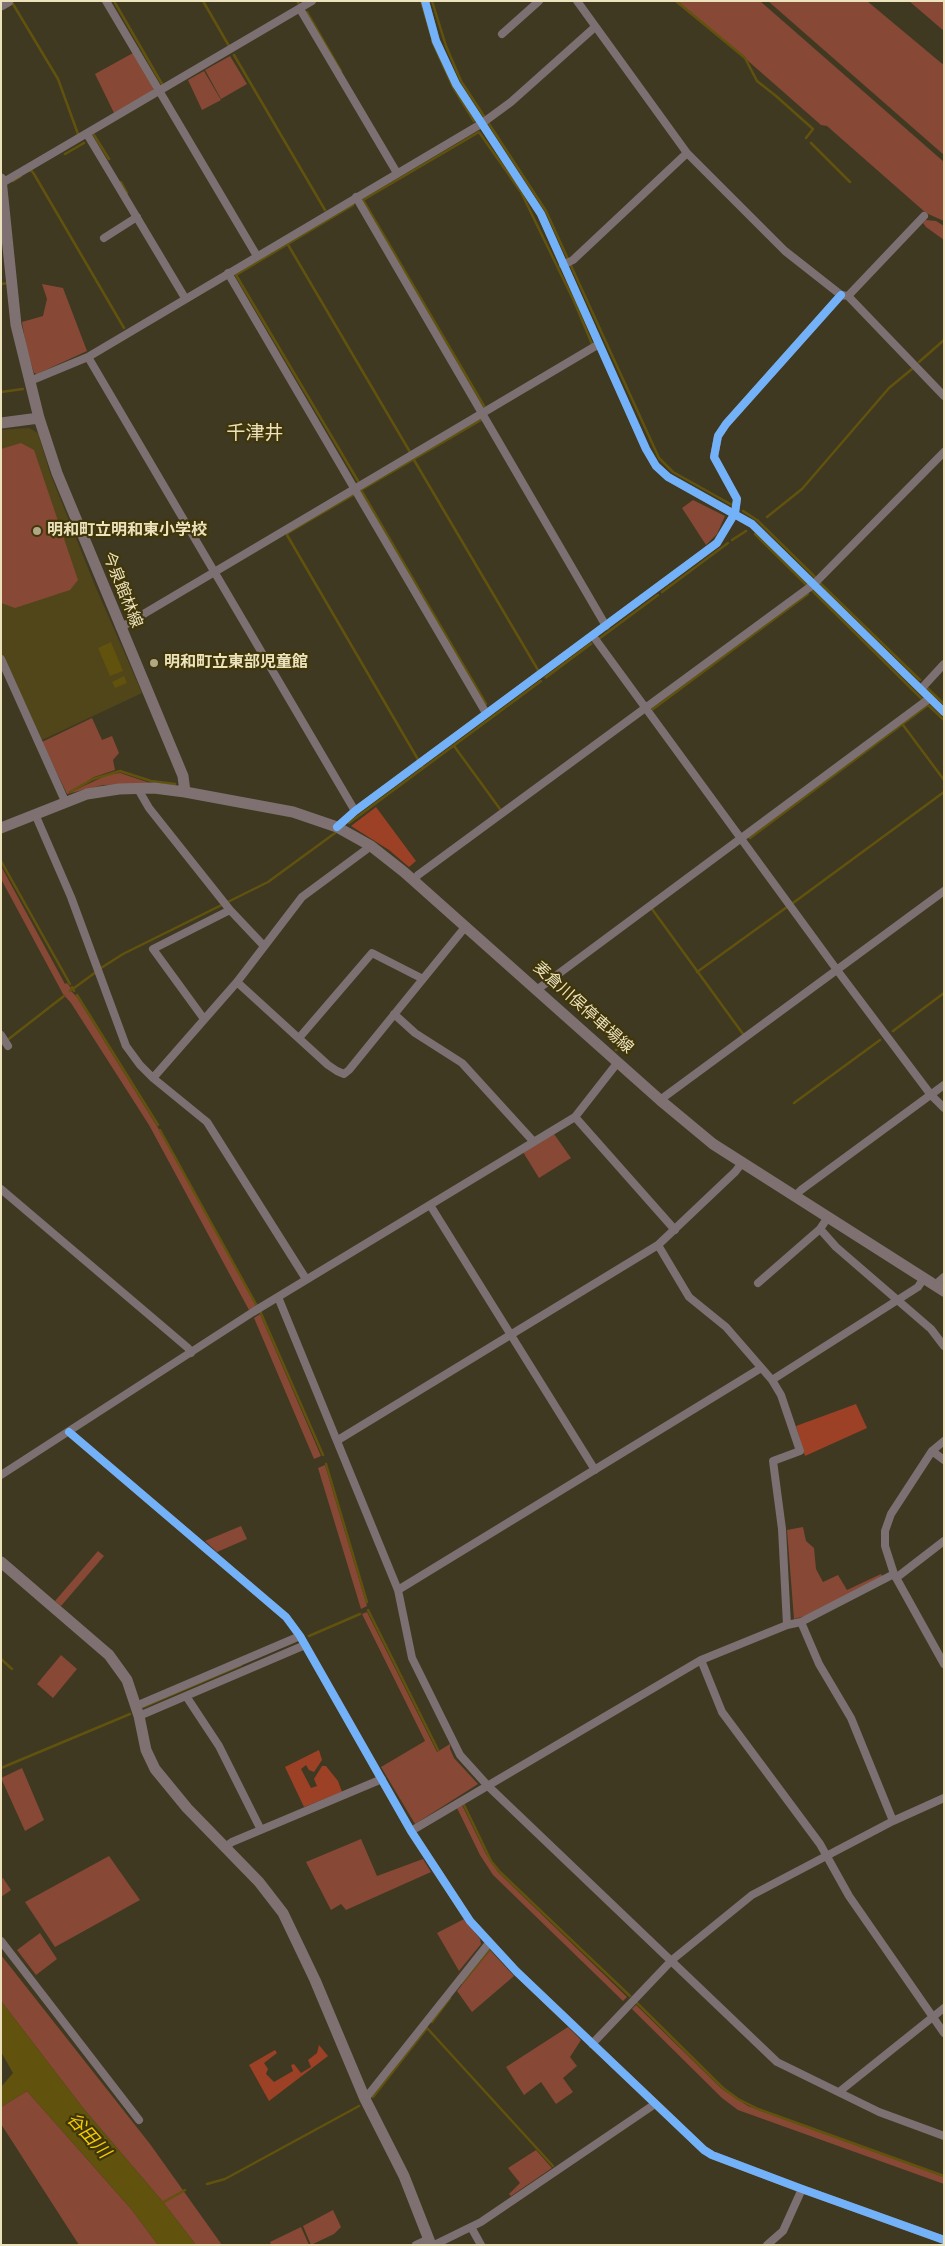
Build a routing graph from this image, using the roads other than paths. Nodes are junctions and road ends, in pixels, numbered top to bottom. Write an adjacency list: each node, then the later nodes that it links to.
1 (8, 1): 8 (main road)
2 (106, 1): 12 (street)
3 (294, 1): 9 (street)
4 (312, 1): 9 (street)
5 (425, 1): 13 (street)
6 (539, 1): 11 (street)
7 (577, 1): 10 (street)
8 (1, 5)
9 (299, 9): 12 (street); 16 (street)
10 (595, 27): 13 (street); 15 (street)
11 (502, 34)
12 (159, 92): 14 (street); 22 (street)
13 (485, 121): 16 (street); 23 (street)
14 (87, 134): 17 (street); 20 (street)
15 (687, 153): 23 (street); 25 (street)
16 (397, 173): 18 (street)
17 (2, 181): 29 (main road, 今泉館林線)
18 (356, 197): 22 (street); 31 (street)
19 (924, 216): 25 (street)
20 (137, 218): 21 (street); 26 (street)
21 (104, 238)
22 (257, 256): 24 (street)
23 (567, 263): 27 (street)
24 (228, 273): 26 (street); 35 (street)
25 (844, 296): 30 (street); 36 (street)
26 (185, 298): 28 (street)
27 (599, 344): 31 (street); 36 (street)
28 (88, 357): 29 (street); 37 (street)
29 (30, 381): 32 (main road, 今泉館林線)
30 (944, 396)
31 (483, 413): 35 (street); 39 (street)
32 (39, 418): 33 (main road); 40 (main road, 今泉館林線)
33 (1, 423)
34 (944, 452): 38 (street)
35 (355, 488): 37 (street); 48 (street)
36 (734, 513): 38 (street); 39 (street)
37 (216, 571): 40 (street); 52 (street)
38 (814, 584): 44 (street); 46 (street)
39 (606, 626): 41 (street)
40 (120, 628): 50 (main road, 今泉館林線)
41 (593, 636): 46 (street); 48 (street)
42 (1, 659): 51 (street)
43 (944, 664): 44 (street)
44 (921, 689): 45 (street)
45 (930, 698): 47 (street); 56 (street)
46 (646, 707): 56 (street); 58 (street)
47 (944, 712)
48 (486, 713): 52 (street)
49 (138, 789): 50 (main road); 51 (main road); 60 (street)
50 (186, 792): 54 (main road, 麦倉川俣停車場線)
51 (65, 801): 53 (main road)
52 (355, 811): 54 (street)
53 (35, 814): 55 (main road); 73 (street)
54 (337, 827): 57 (main road, 麦倉川俣停車場線)
55 (1, 828)
56 (741, 838): 63 (street); 66 (street)
57 (371, 846): 58 (main road, 麦倉川俣停車場線); 62 (street)
58 (414, 880): 61 (main road, 麦倉川俣停車場線)
59 (944, 891): 63 (street)
60 (230, 910): 62 (street); 68 (street)
61 (466, 926): 64 (street); 66 (main road, 麦倉川俣停車場線)
62 (264, 946): 65 (street)
63 (837, 970): 75 (street); 76 (street)
64 (423, 979): 67 (street); 70 (street)
65 (237, 982): 68 (street); 70 (street)
66 (538, 989): 72 (main road, 麦倉川俣停車場線)
67 (394, 1014): 70 (street); 79 (street)
68 (204, 1020): 73 (street)
69 (1, 1036): 71 (street)
70 (299, 1038)
71 (8, 1046)
72 (618, 1062): 76 (main road, 麦倉川俣停車場線); 78 (street)
73 (153, 1078): 89 (street)
74 (944, 1085): 75 (street)
75 (931, 1094): 77 (street); 82 (street)
76 (660, 1100): 80 (main road, 麦倉川俣停車場線)
77 (944, 1108)
78 (576, 1117): 79 (street); 86 (street)
79 (533, 1141): 83 (street)
80 (742, 1163): 82 (main road, 麦倉川俣停車場線); 86 (street)
81 (1, 1189): 96 (street)
82 (795, 1196): 84 (main road, 麦倉川俣停車場線)
83 (430, 1205): 89 (street); 94 (street)
84 (828, 1217): 85 (street); 88 (main road, 麦倉川俣停車場線)
85 (820, 1229): 90 (street); 93 (street)
86 (675, 1230): 87 (street)
87 (658, 1245): 94 (street); 97 (street)
88 (924, 1278): 91 (main road, 麦倉川俣停車場線); 93 (street)
89 (306, 1279): 92 (street)
90 (758, 1282)
91 (941, 1284)
92 (278, 1297): 96 (street); 100 (street)
93 (898, 1299): 95 (street); 98 (street)
94 (510, 1335): 100 (street); 104 (street)
95 (944, 1346)
96 (191, 1353): 99 (street)
97 (760, 1368): 98 (street); 104 (street)
98 (772, 1380): 111 (street)
99 (69, 1432): 105 (street); 112 (street)
100 (338, 1440): 109 (street)
101 (944, 1442): 102 (street)
102 (932, 1451): 103 (street); 108 (street)
103 (944, 1460)
104 (595, 1470): 109 (street)
105 (1, 1475)
106 (944, 1541): 108 (street)
107 (1, 1562): 117 (main road)
108 (895, 1576): 110 (street); 115 (street)
109 (398, 1590): 119 (street)
110 (800, 1622): 111 (street); 121 (street)
111 (787, 1625): 114 (street)
112 (300, 1636): 113 (street); 117 (street)
113 (305, 1645): 116 (street); 118 (street)
114 (701, 1660): 119 (street); 125 (street)
115 (944, 1664)
116 (186, 1696): 117 (street); 122 (street)
117 (137, 1711): 124 (main road)
118 (382, 1779): 122 (street); 123 (street)
119 (488, 1786): 123 (street); 128 (street)
120 (944, 1798): 121 (street)
121 (893, 1821): 125 (street)
122 (261, 1830): 124 (street)
123 (411, 1831): 127 (street)
124 (225, 1847): 134 (main road)
125 (827, 1856): 128 (street); 130 (street)
126 (1, 1941): 136 (street)
127 (489, 1943): 132 (street); 134 (street)
128 (672, 1960): 132 (street); 133 (street)
129 (944, 2008): 130 (street)
130 (933, 2017): 131 (street); 133 (street)
131 (944, 2033)
132 (592, 2044): 135 (street)
133 (839, 2092): 137 (street)
134 (365, 2099): 141 (main road)
135 (655, 2104): 138 (street); 139 (street)
136 (139, 2120)
137 (944, 2136)
138 (802, 2189): 140 (street); 144 (street)
139 (471, 2227): 141 (street); 143 (street)
140 (944, 2240)
141 (431, 2243): 142 (street)
142 (416, 2245)
143 (481, 2245)
144 (767, 2245)

